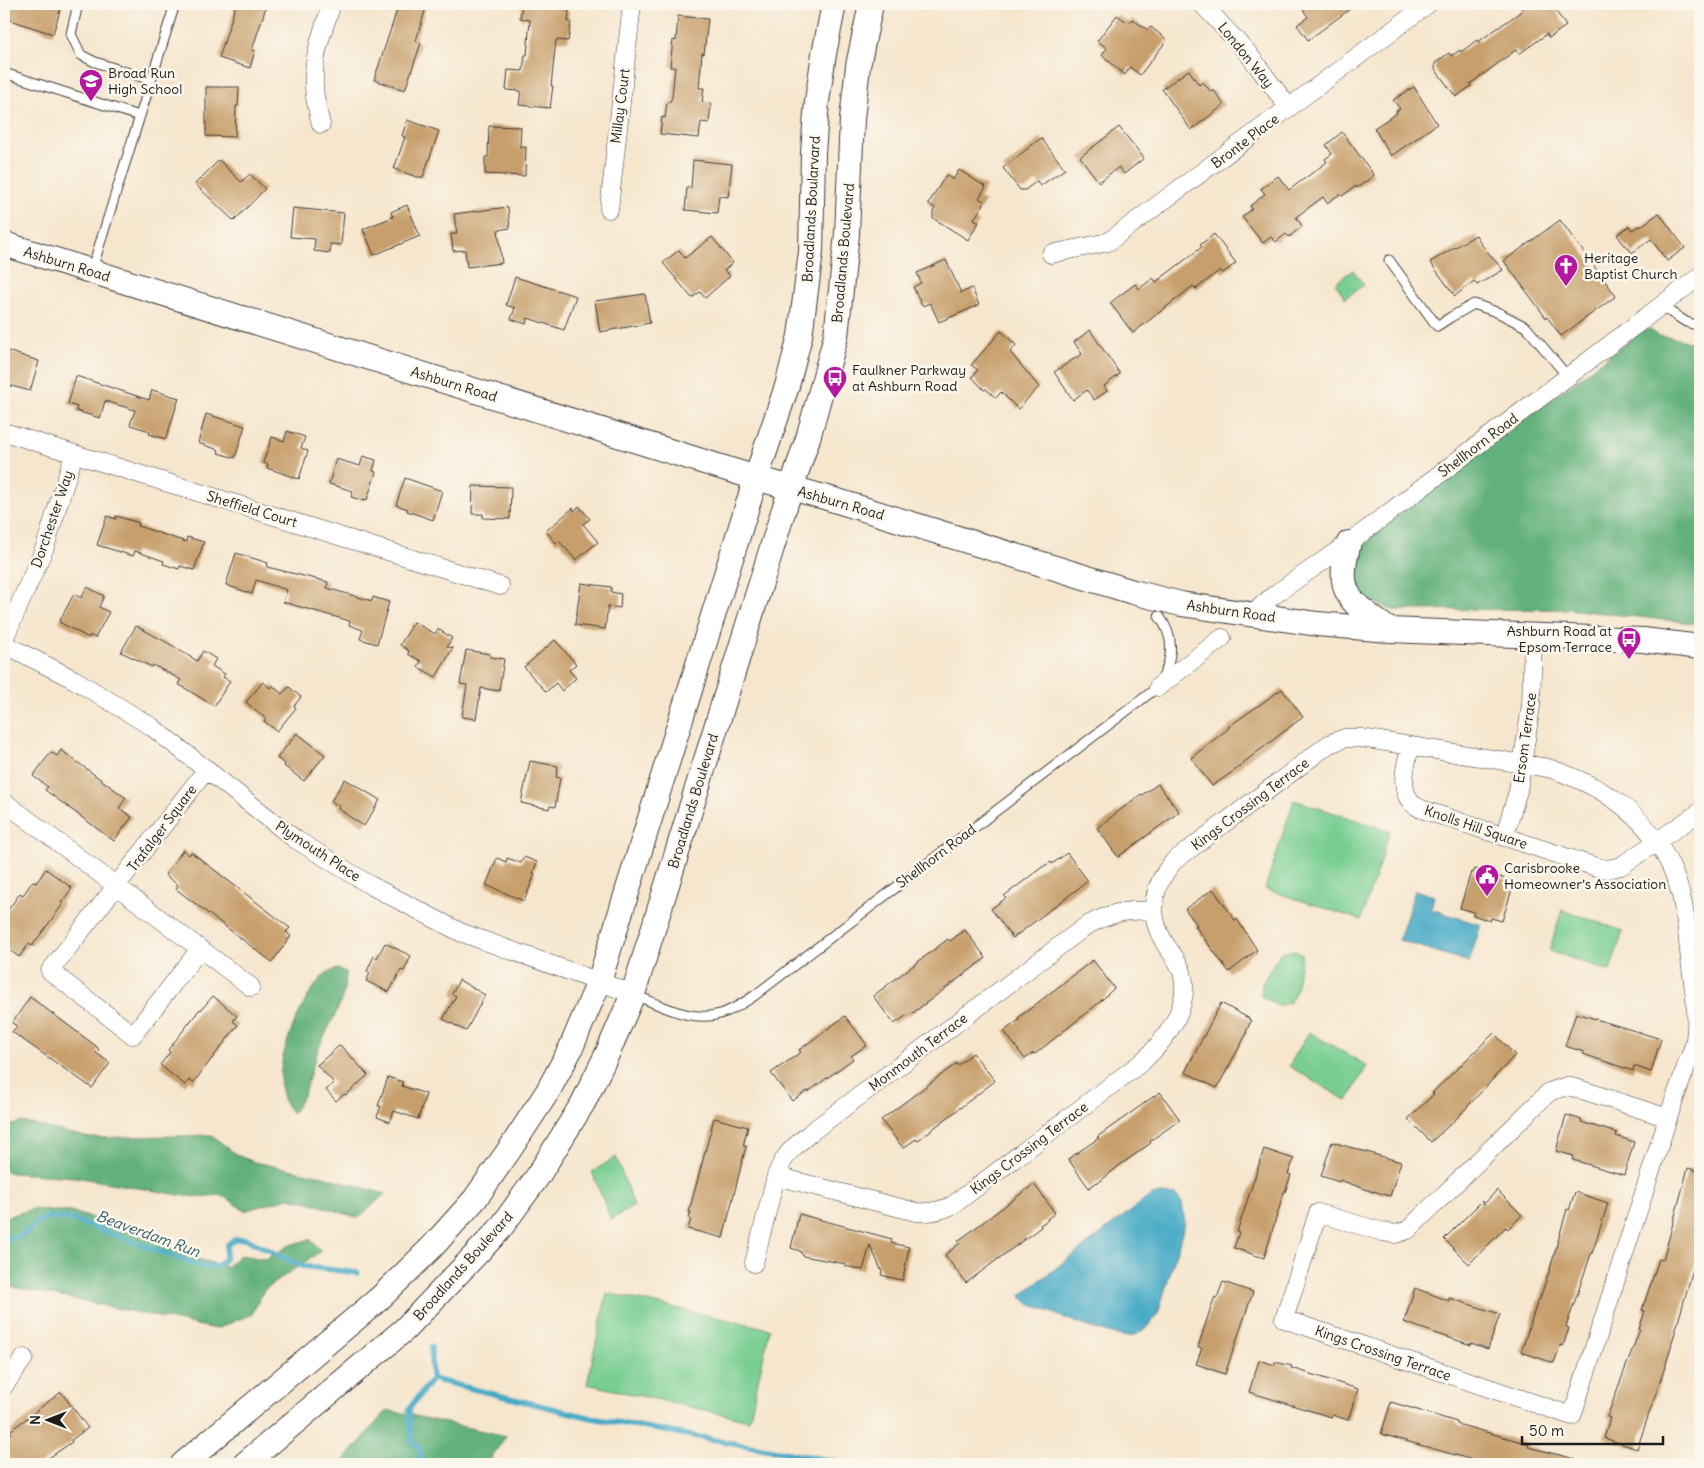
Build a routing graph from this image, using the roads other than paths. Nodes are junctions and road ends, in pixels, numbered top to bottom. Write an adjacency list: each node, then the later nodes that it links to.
1 (78, 4): 10 (lane)
2 (175, 4): 10 (lane)
3 (332, 4): 13 (street)
4 (632, 4): 14 (street, Millay Court)
5 (834, 4): 25 (main road, Broadlands Boularvard)
6 (871, 4): 26 (main road, Broadlands Boulevard)
7 (1202, 4): 11 (street, London Way)
8 (1428, 4): 11 (street, Bronte Place)
9 (4, 73): 12 (lane)
10 (151, 80): 12 (lane)
11 (1289, 108): 16 (street, Bronte Place)
12 (139, 116): 18 (lane)
13 (321, 124)
14 (609, 209)
15 (4, 244): 18 (main road, Ashburn Road)
16 (1051, 254)
17 (1389, 260): 22 (lane)
18 (91, 272): 25 (main road, Ashburn Road)
19 (1700, 276): 20 (street, Shellhorn Road)
20 (1661, 306): 21 (lane); 22 (street, Shellhorn Road)
21 (1700, 326)
22 (1568, 377): 27 (street, Shellhorn Road)
23 (4, 432): 24 (street, Sheffield Court)
24 (74, 454): 28 (street, Sheffield Court); 34 (street, Dorchester Way)
25 (756, 478): 26 (main road, Ashburn Road); 48 (main road)
26 (791, 488): 29 (main road, Ashburn Road); 50 (main road, Broadlands Boulevard)
27 (1349, 544): 29 (street, Shellhorn Road); 31 (main road)
28 (500, 586)
29 (1257, 615): 31 (main road, Ashburn Road)
30 (1159, 616): 37 (lane)
31 (1389, 630): 32 (main road, Ashburn Road)
32 (1533, 637): 36 (main road, Ashburn Road); 39 (street, Ersom Terrace)
33 (1222, 638): 37 (street, Shellhorn Road)
34 (4, 639)
35 (4, 644): 40 (street, Plymouth Place)
36 (1700, 647)
37 (1158, 687): 50 (lane, Shellhorn Road)
38 (1410, 746): 39 (street, Kings Crossing Terrace); 43 (street, Knolls Hill Square); 46 (street, Kings Crossing Terrace)
39 (1522, 763): 43 (street, Ersom Terrace); 44 (street, Kings Crossing Terrace)
40 (207, 769): 45 (street, Trafalger Square); 48 (street, Plymouth Place)
41 (7, 804): 45 (street)
42 (1700, 812): 44 (street, Knolls Hill Square)
43 (1504, 837): 44 (street, Knolls Hill Square)
44 (1656, 841): 51 (street, Kings Crossing Terrace)
45 (117, 886): 47 (street); 47 (street, Trafalger Square)
46 (1154, 911): 52 (street, Monmouth Terrace); 52 (street, Kings Crossing Terrace)
47 (200, 949): 49 (street)
48 (599, 982): 50 (street, Plymouth Place); 56 (main road)
49 (251, 986)
50 (633, 994): 57 (main road, Broadlands Boulevard)
51 (1668, 1118): 51 (street, Kings Crossing Terrace)
52 (776, 1176): 53 (street, Monmouth Terrace)
53 (754, 1263)
54 (24, 1358): 55 (street)
55 (4, 1386)
56 (183, 1464)
57 (245, 1464)

